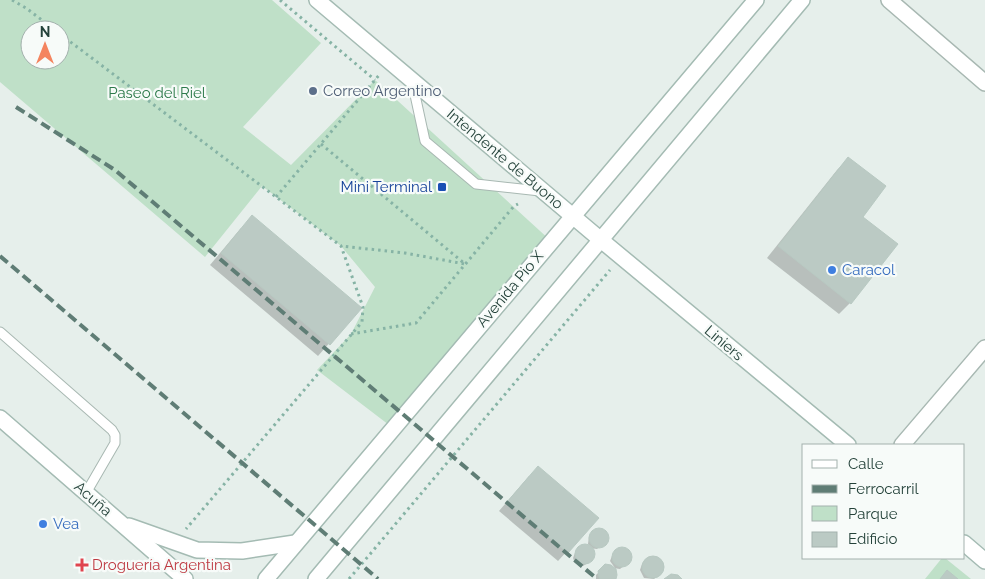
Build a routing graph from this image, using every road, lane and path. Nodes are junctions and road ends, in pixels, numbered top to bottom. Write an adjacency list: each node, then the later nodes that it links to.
1 (12, 0): 7 (path)
2 (280, 0): 10 (path)
3 (317, 0): 9 (main road, Intendente de Buono)
4 (756, 0): 16 (main road, Avenida Pio X)
5 (802, 0): 17 (main road)
6 (889, 0): 12 (main road)
7 (42, 20)
8 (70, 42): 15 (path)
9 (390, 62): 10 (path); 11 (main road, Intendente de Buono)
10 (375, 80): 13 (path)
11 (412, 81): 14 (main road, Intendente de Buono); 14 (lane)
12 (985, 83)
13 (321, 144): 15 (path); 20 (path)
14 (543, 191): 16 (main road, Intendente de Buono); 20 (path)
15 (276, 197): 18 (path)
16 (572, 216): 17 (main road, Intendente de Buono); 30 (main road, Avenida Pio X)
17 (601, 240): 19 (main road, Liniers); 33 (main road)
18 (341, 246): 20 (path); 22 (path)
19 (621, 257): 25 (main road, Liniers); 37 (path)
20 (465, 264): 22 (path)
21 (0, 332): 27 (lane)
22 (351, 334): 29 (path)
23 (985, 348): 26 (main road)
24 (0, 418): 27 (main road, Acuña)
25 (847, 444)
26 (903, 444)
27 (86, 493): 28 (main road, Acuña)
28 (121, 523): 29 (main road); 34 (main road, Acuña)
29 (175, 542): 30 (main road)
30 (295, 543): 35 (main road, Avenida Pio X)
31 (965, 544): 32 (main road)
32 (985, 561)
33 (328, 572): 36 (main road)
34 (185, 579)
35 (266, 579)
36 (316, 579)
37 (349, 579)

